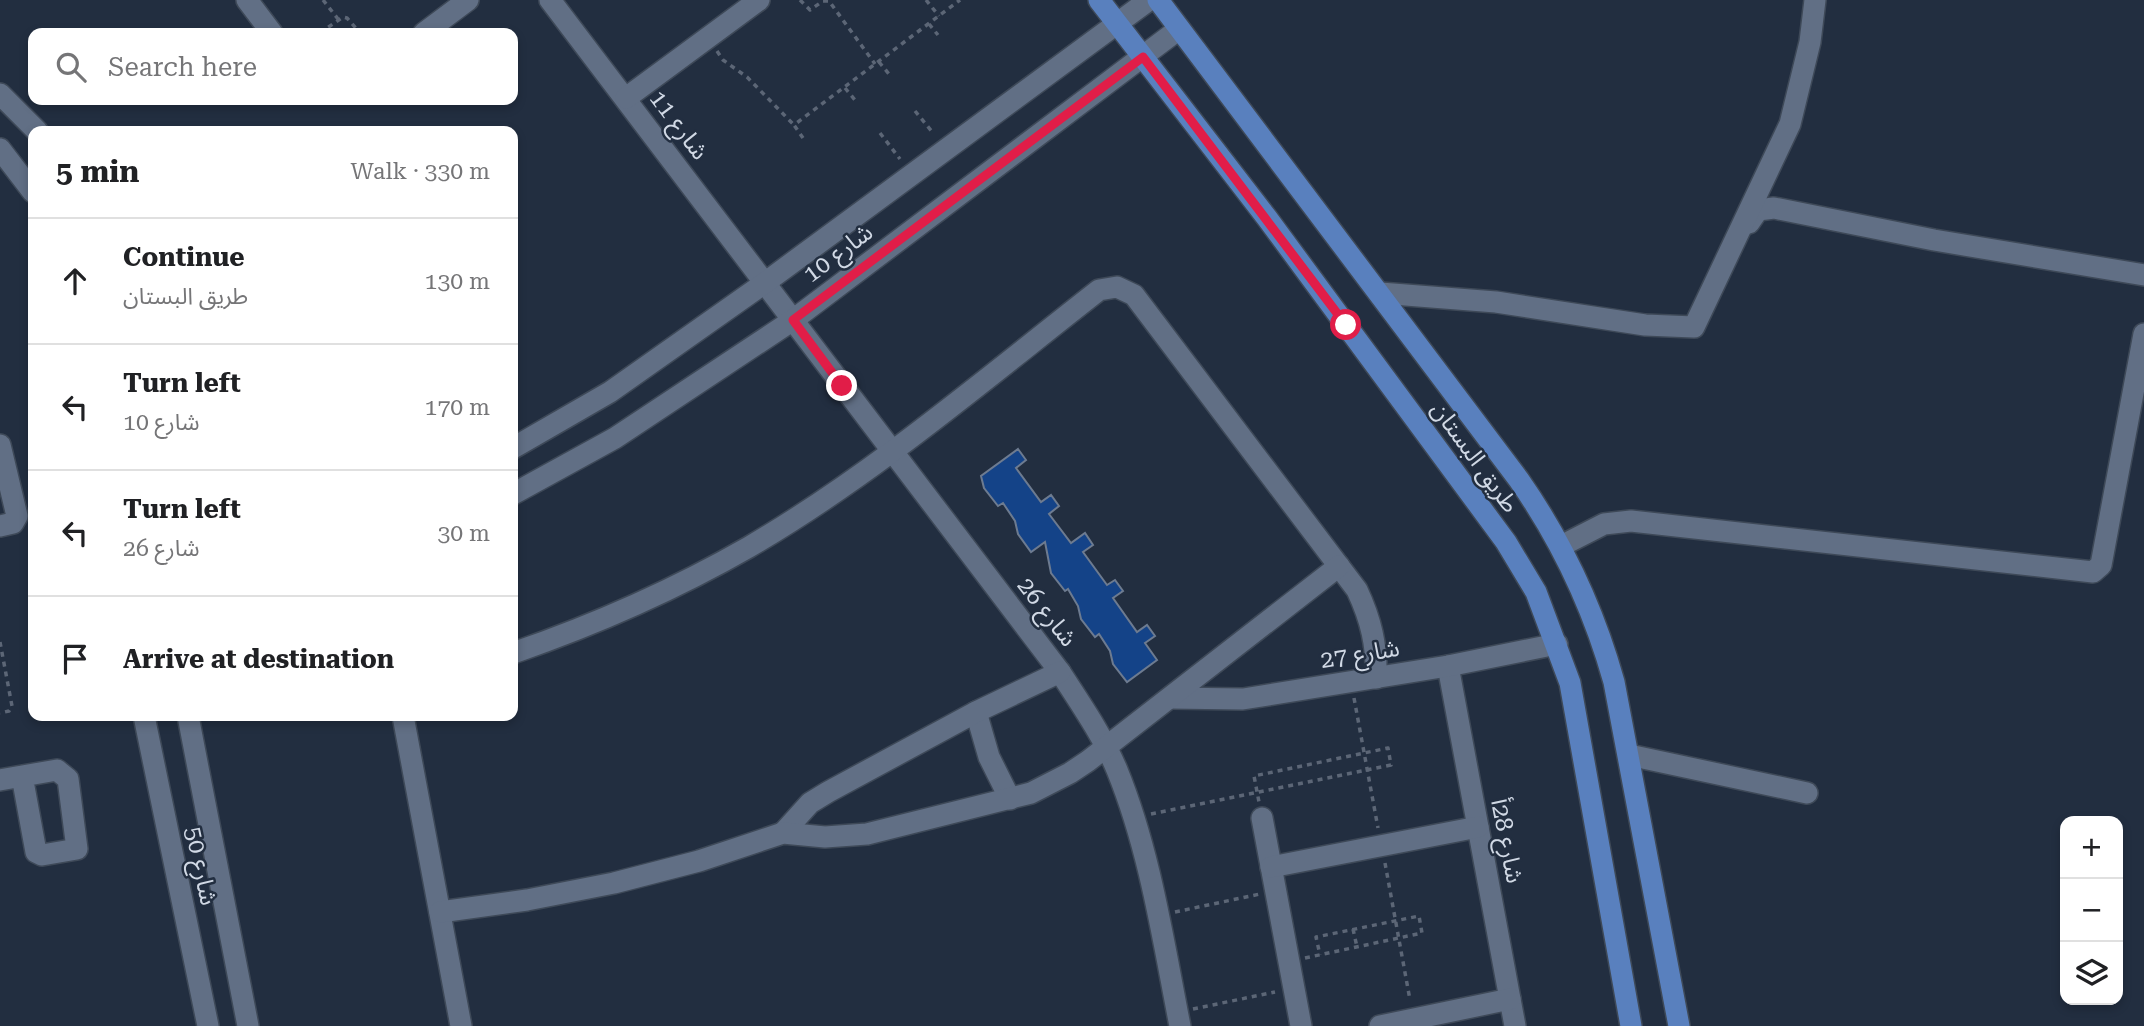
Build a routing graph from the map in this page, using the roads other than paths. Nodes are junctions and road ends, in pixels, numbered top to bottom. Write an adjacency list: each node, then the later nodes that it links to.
1 (247, 0): 10 (street)
2 (468, 0): 11 (street)
3 (550, 0): 15 (street, شارع 11)
4 (759, 0): 15 (street)
5 (1099, 0): 9 (main road, طريق البستان)
6 (1149, 0): 9 (street, شارع 10)
7 (1158, 0): 12 (main road, طريق البستان)
8 (1815, 0): 23 (street)
9 (1117, 23): 13 (main road, طريق البستان); 20 (street, شارع 10)
10 (268, 28)
11 (431, 28)
12 (1179, 29): 13 (street, شارع 10); 21 (main road, طريق البستان)
13 (1143, 57): 22 (street, شارع 10); 32 (main road, طريق البستان)
14 (0, 94): 16 (street)
15 (626, 98): 20 (street, شارع 11)
16 (32, 126)
17 (0, 149): 18 (street)
18 (28, 185)
19 (2144, 275): 23 (street)
20 (766, 282): 22 (street, شارع 26); 26 (street, شارع 10)
21 (1380, 293): 23 (street); 30 (main road, طريق البستان)
22 (793, 320): 27 (street, شارع 26); 28 (street, شارع 10)
23 (1694, 327)
24 (2144, 334): 30 (street)
25 (0, 445): 29 (street)
26 (518, 445)
27 (890, 453): 31 (street); 33 (street); 35 (street, شارع 26)
28 (518, 491)
29 (0, 526)
30 (1561, 545): 43 (main road, طريق البستان)
31 (1339, 566): 36 (street); 37 (street)
32 (1558, 644): 34 (street, شارع 27); 61 (main road, طريق البستان)
33 (518, 651)
34 (1448, 666): 36 (street, شارع 27); 49 (street, شارع 28أ)
35 (1060, 672): 38 (street); 42 (street, شارع 26)
36 (1376, 678): 37 (street, شارع 27)
37 (1170, 698): 42 (street)
38 (976, 712): 47 (street); 50 (street)
39 (145, 721): 55 (street, شارع 50)
40 (189, 721): 56 (street, شارع 50)
41 (404, 721): 52 (street)
42 (1105, 748): 47 (street); 54 (street, شارع 26)
43 (1629, 755): 46 (street); 62 (main road, طريق البستان)
44 (22, 776): 45 (street)
45 (0, 780)
46 (1807, 793)
47 (1010, 799): 50 (street)
48 (1262, 818): 51 (street)
49 (1478, 827): 51 (street); 53 (street, شارع 28أ)
50 (783, 833): 52 (street)
51 (1271, 867): 58 (street)
52 (440, 912): 57 (street)
53 (1510, 999): 59 (street); 60 (street, شارع 28أ)
54 (1178, 1019)
55 (208, 1026)
56 (248, 1026)
57 (461, 1026)
58 (1301, 1026)
59 (1380, 1026)
60 (1515, 1026)
61 (1631, 1026)
62 (1679, 1026)

